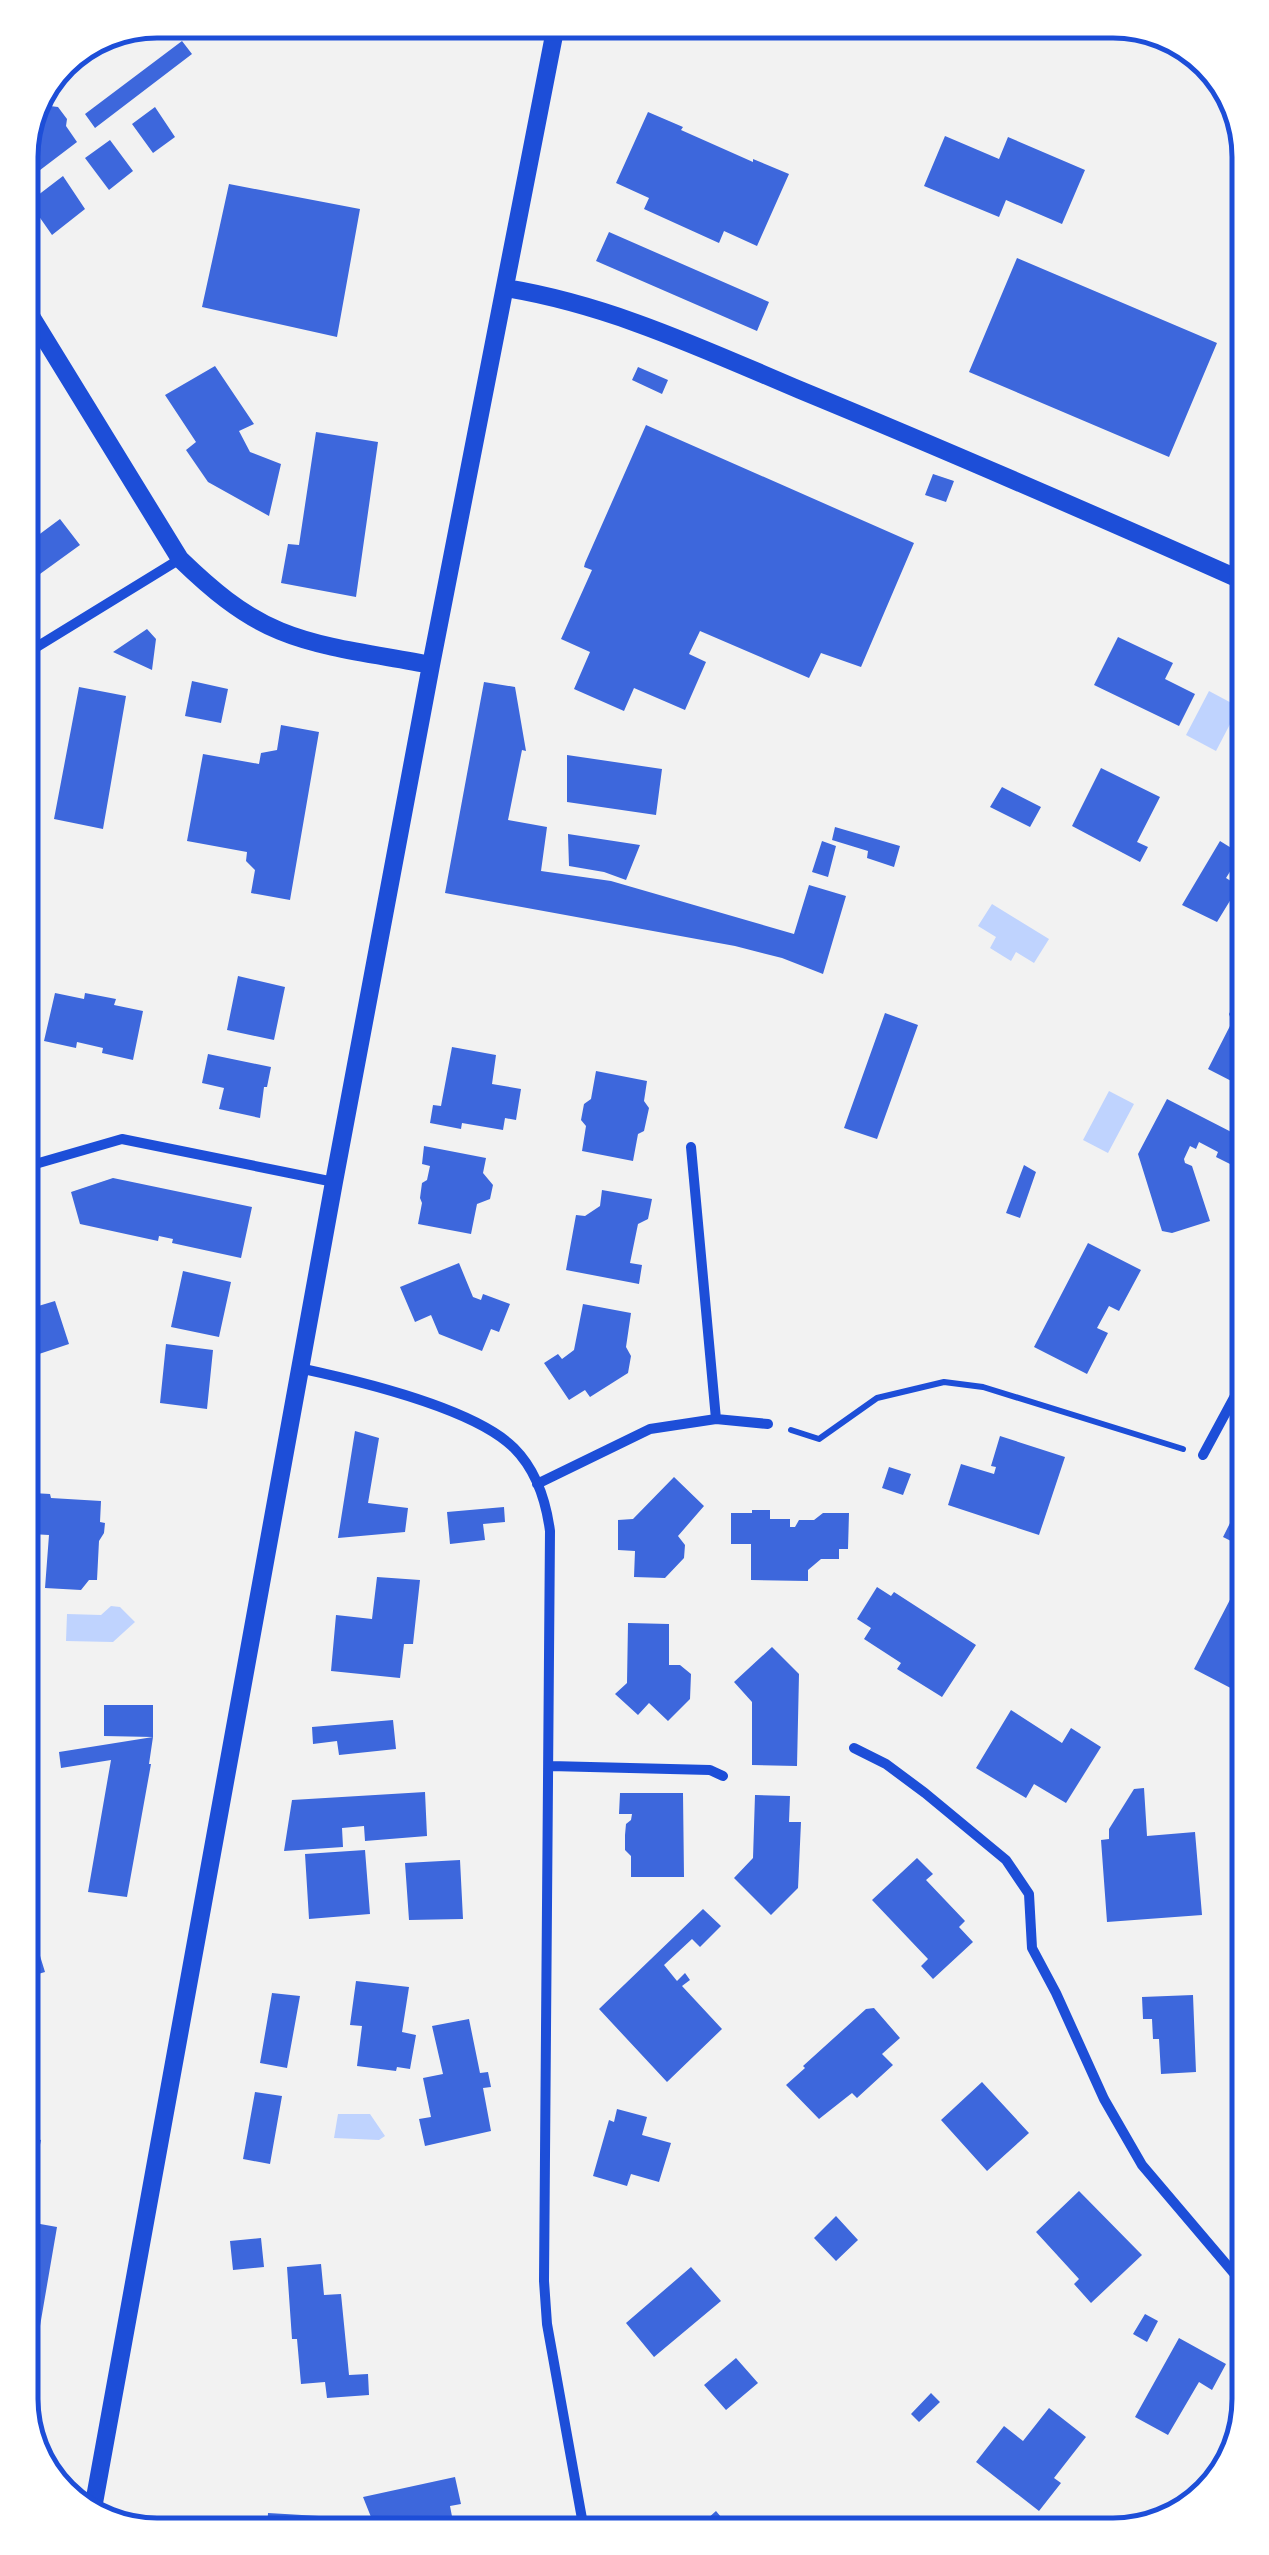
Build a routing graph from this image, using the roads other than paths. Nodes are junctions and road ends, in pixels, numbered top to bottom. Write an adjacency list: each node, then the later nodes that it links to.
1 (554, 38): 2 (street)
2 (505, 288): 5 (street); 7 (street)
3 (38, 328): 4 (street)
4 (180, 559): 6 (street); 7 (street)
5 (1232, 576)
6 (38, 646)
7 (431, 666): 10 (street)
8 (691, 1147): 13 (street)
9 (38, 1163): 10 (street)
10 (334, 1182): 11 (street)
11 (299, 1368): 16 (street); 21 (street)
12 (1232, 1401): 15 (street)
13 (716, 1419): 14 (street); 16 (street)
14 (768, 1424)
15 (1203, 1454)
16 (537, 1484): 18 (street)
17 (854, 1748): 20 (street)
18 (550, 1766): 19 (street); 22 (street)
19 (724, 1776)
20 (1232, 2272)
21 (95, 2499)
22 (582, 2517)

